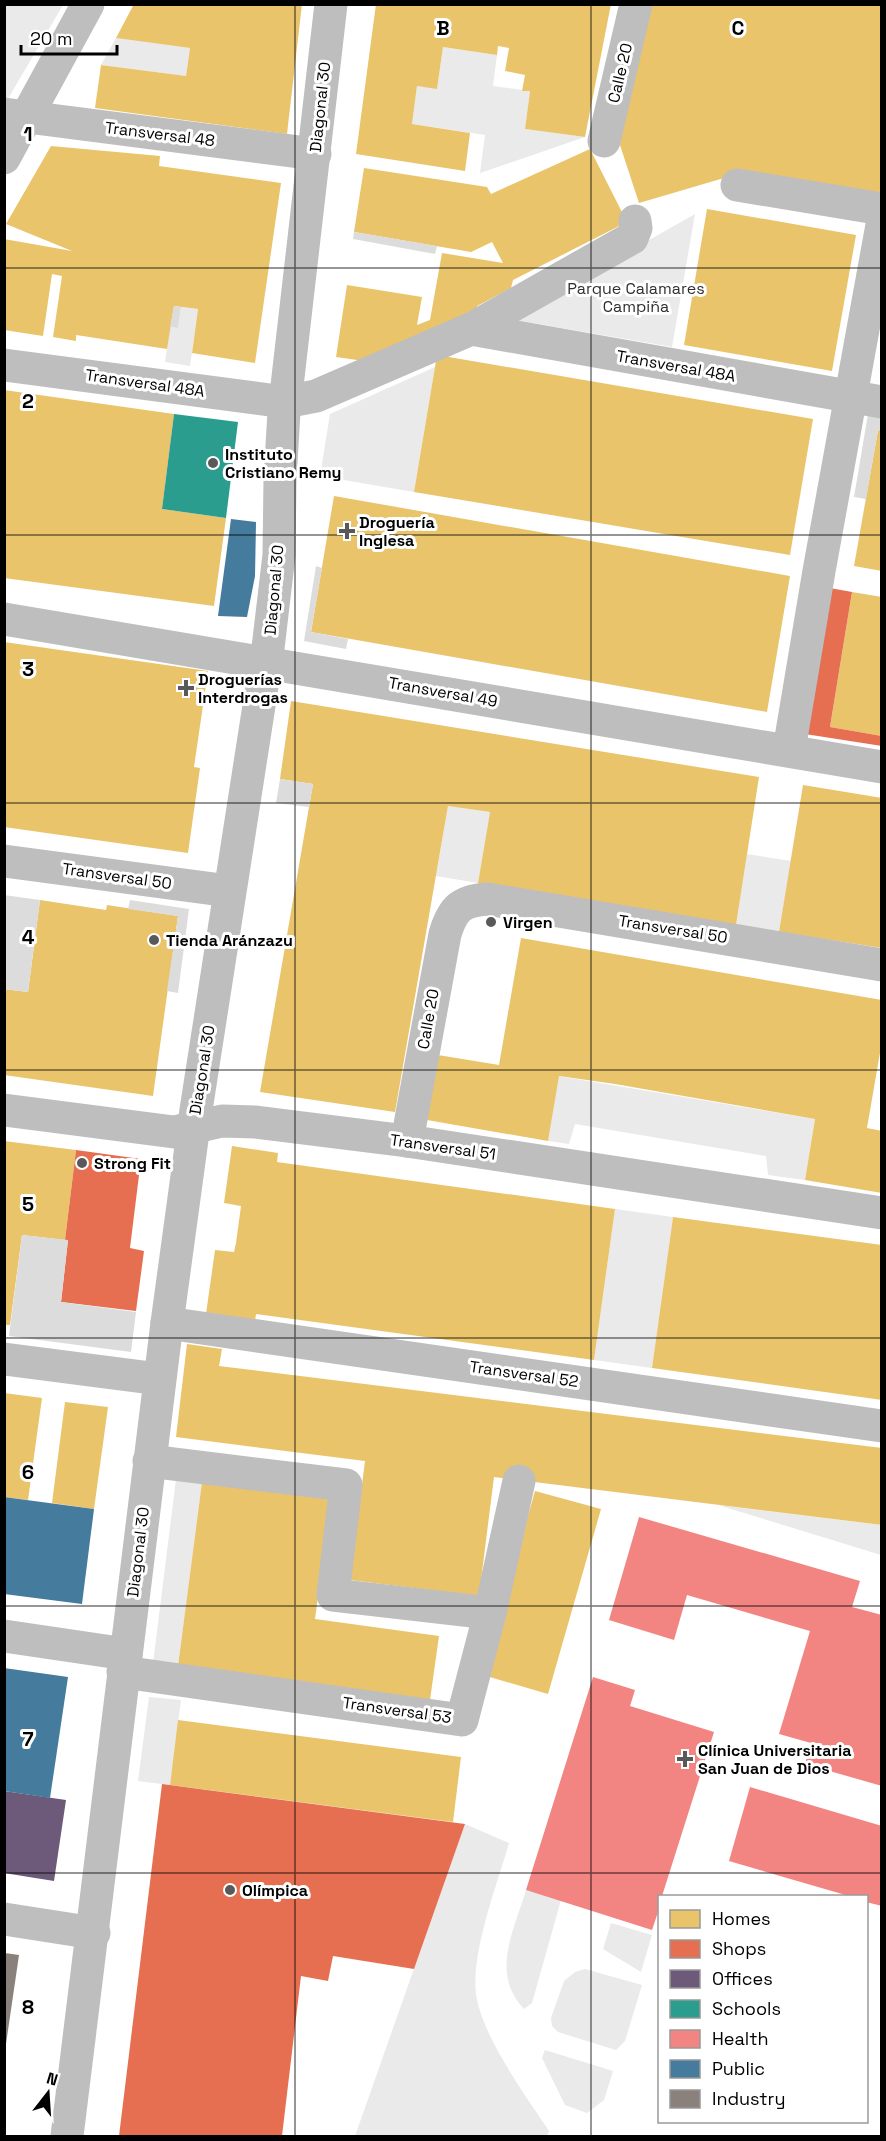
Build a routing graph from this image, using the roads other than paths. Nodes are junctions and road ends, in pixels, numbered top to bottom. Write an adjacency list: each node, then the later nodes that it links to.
1 (88, 4): 4 (street)
2 (331, 4): 6 (street, Diagonal 30)
3 (636, 4): 5 (street, Calle 20)
4 (16, 115): 6 (street, Transversal 48); 7 (street)
5 (604, 141)
6 (315, 154): 15 (street, Diagonal 30)
7 (4, 158)
8 (737, 185): 9 (street)
9 (882, 209)
10 (635, 221): 12 (street, Transversal 48A)
11 (882, 225): 14 (street)
12 (471, 329): 14 (street, Transversal 48A); 15 (street, Transversal 48A)
13 (4, 365): 15 (street, Transversal 48A)
14 (866, 400): 18 (street)
15 (285, 402): 17 (street, Diagonal 30)
16 (4, 619): 17 (street, Transversal 49)
17 (266, 662): 18 (street, Transversal 49); 21 (street, Diagonal 30)
18 (789, 750): 19 (street, Transversal 49)
19 (882, 767)
20 (4, 861): 21 (street, Transversal 50)
21 (229, 891): 25 (street, Diagonal 30)
22 (464, 902): 23 (street, Transversal 50); 26 (street, Calle 20)
23 (882, 965)
24 (4, 1110): 25 (street, Transversal 51)
25 (193, 1127): 26 (street, Transversal 51); 28 (street, Diagonal 30)
26 (407, 1141): 27 (street, Transversal 51)
27 (882, 1212)
28 (167, 1323): 30 (street, Diagonal 30); 31 (street, Transversal 52)
29 (4, 1359): 30 (street)
30 (159, 1379): 32 (street, Diagonal 30)
31 (882, 1426)
32 (149, 1461): 34 (street); 36 (street, Diagonal 30)
33 (519, 1481): 34 (street, Transversal 53)
34 (489, 1613): 36 (street, Transversal 53)
35 (4, 1636): 36 (street, Transversal 53)
36 (125, 1663): 38 (street, Diagonal 30)
37 (4, 1919): 38 (street)
38 (94, 1933): 39 (street, Diagonal 30)
39 (67, 2136)

